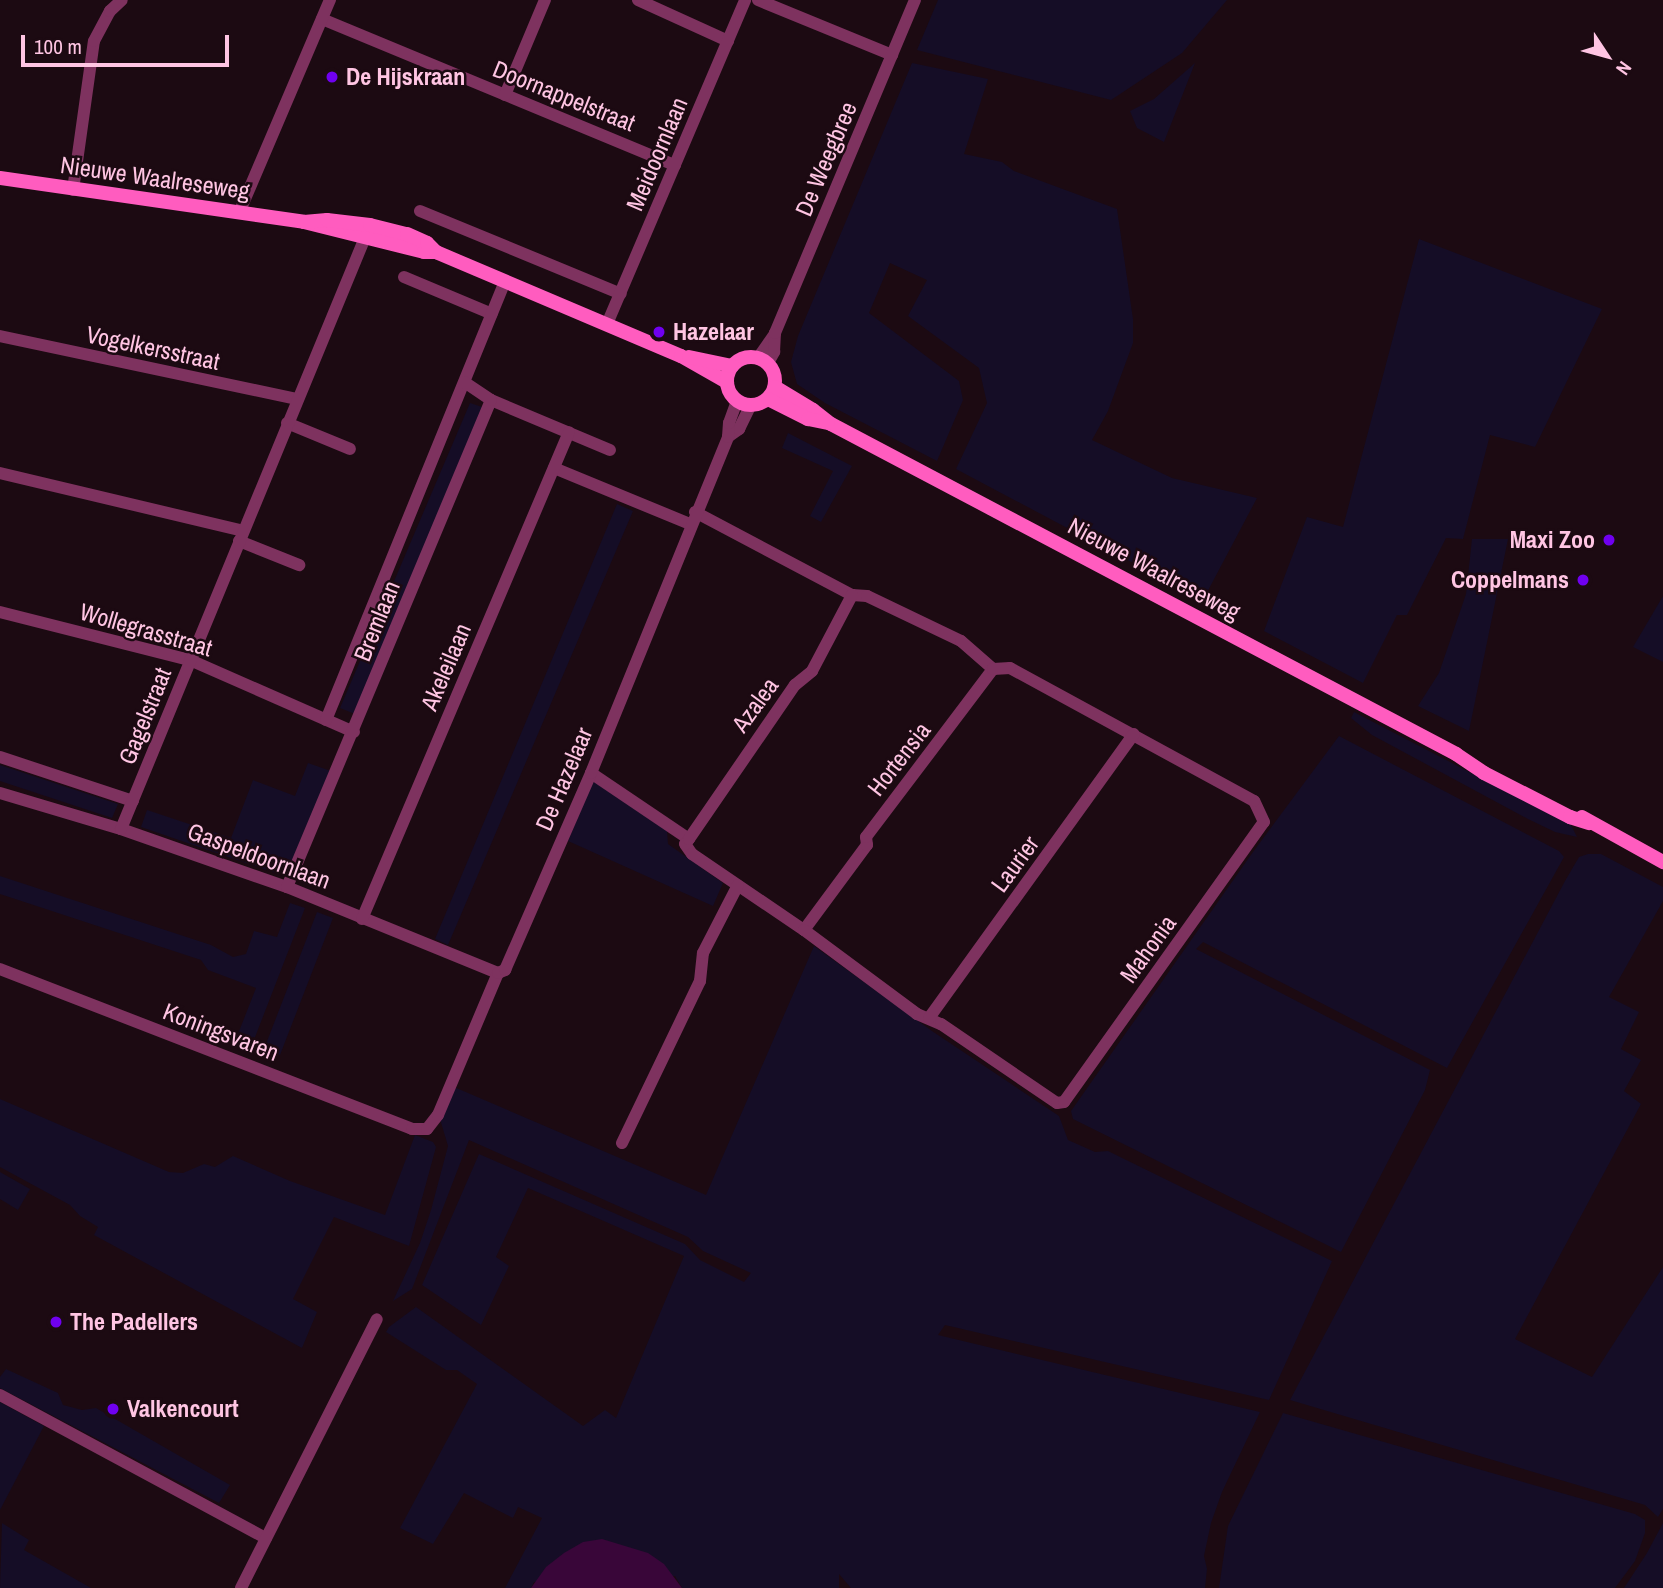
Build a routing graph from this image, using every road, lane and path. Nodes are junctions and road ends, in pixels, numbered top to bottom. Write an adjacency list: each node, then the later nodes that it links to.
1 (122, 0): 14 (street)
2 (330, 0): 8 (street)
3 (544, 0): 11 (street)
4 (638, 0): 9 (street)
5 (745, 0): 9 (street, Meidoornlaan)
6 (758, 0): 10 (street)
7 (915, 0): 10 (street, De Weegbree)
8 (322, 19): 11 (street, Doornappelstraat); 16 (street)
9 (728, 41): 12 (street, Meidoornlaan)
10 (892, 55): 25 (street, De Weegbree)
11 (505, 94): 12 (street, Doornappelstraat)
12 (675, 164): 20 (street, Meidoornlaan)
13 (0, 178): 14 (street, Nieuwe Waalreseweg)
14 (73, 190): 16 (street, Nieuwe Waalreseweg)
15 (420, 211): 20 (street)
16 (239, 213): 17 (street, Nieuwe Waalreseweg)
17 (369, 230): 19 (street, Nieuwe Waalreseweg); 30 (street, Gagelstraat)
18 (404, 277): 21 (street)
19 (505, 282): 21 (street, Bremlaan); 22 (street, Nieuwe Waalreseweg)
20 (621, 294): 22 (street, Meidoornlaan)
21 (492, 314): 27 (street, Bremlaan)
22 (607, 324): 24 (street, Nieuwe Waalreseweg)
23 (0, 336): 30 (street, Vogelkersstraat)
24 (681, 356): 26 (street, Nieuwe Waalreseweg); 28 (street, Nieuwe Waalreseweg)
25 (763, 360): 26 (street); 29 (street)
26 (732, 366): 28 (street)
27 (464, 382): 31 (street); 46 (street, Bremlaan)
28 (727, 382): 32 (street)
29 (772, 393): 32 (street); 55 (street, Nieuwe Waalreseweg)
30 (296, 400): 33 (street, Gagelstraat)
31 (491, 400): 34 (street); 47 (street, Bremlaan)
32 (743, 403): 39 (street, De Hazelaar)
33 (287, 423): 35 (street); 40 (street, Gagelstraat)
34 (569, 432): 36 (street); 37 (street, Akeleilaan)
35 (350, 449)
36 (610, 450)
37 (554, 468): 39 (street); 58 (street, Akeleilaan)
38 (0, 473): 40 (street)
39 (692, 518): 42 (street); 50 (street, De Hazelaar)
40 (241, 536): 41 (street); 44 (street, Gagelstraat)
41 (299, 565)
42 (852, 595): 45 (street); 54 (street, Azalea)
43 (0, 612): 44 (street, Wollegrasstraat)
44 (190, 660): 46 (street, Wollegrasstraat); 52 (street, Gagelstraat)
45 (993, 668): 48 (street, Mahonia); 59 (street, Hortensia)
46 (326, 720): 47 (street, Wollegrasstraat)
47 (354, 732): 57 (street, Bremlaan)
48 (1135, 734): 62 (street, Laurier); 62 (street, Mahonia)
49 (0, 757): 52 (street)
50 (591, 773): 54 (street); 61 (street, De Hazelaar)
51 (0, 793): 53 (street, Gaspeldoornlaan)
52 (132, 801): 53 (street, Gagelstraat)
53 (121, 829): 57 (street, Gaspeldoornlaan)
54 (689, 839): 56 (street)
55 (1663, 862)
56 (738, 885): 59 (street); 64 (street)
57 (287, 887): 58 (street, Gaspeldoornlaan)
58 (362, 919): 61 (street, Gaspeldoornlaan)
59 (804, 930): 62 (street, Mahonia)
60 (0, 969): 63 (street, Koningsvaren)
61 (498, 973): 63 (street, De Hazelaar)
62 (929, 1018)
63 (427, 1129)
64 (622, 1143)
65 (377, 1319): 67 (street)
66 (0, 1395): 67 (street)
67 (266, 1538): 68 (street)
68 (241, 1588)

